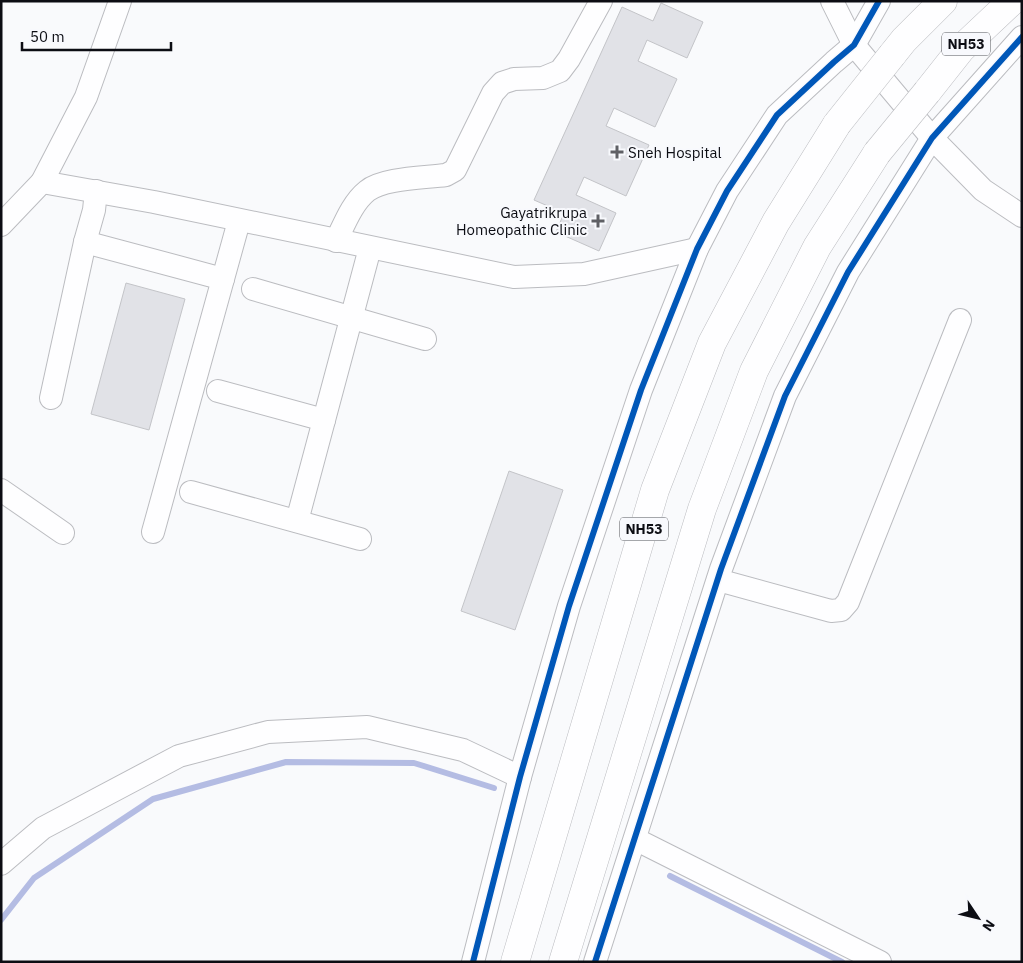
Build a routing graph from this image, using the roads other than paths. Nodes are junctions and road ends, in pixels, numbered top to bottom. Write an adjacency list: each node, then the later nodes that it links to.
1 (120, 1): 10 (street)
2 (602, 1): 15 (street)
3 (832, 1): 8 (street)
4 (879, 1): 8 (street)
5 (943, 1): 38 (highway, NH53, bridge)
6 (1012, 1): 39 (highway, NH53, bridge)
7 (1022, 37): 9 (street)
8 (854, 45): 9 (street); 18 (street)
9 (932, 138): 12 (street); 33 (street)
10 (42, 182): 11 (street); 14 (street)
11 (96, 192): 13 (street); 16 (street)
12 (1022, 216)
13 (239, 220): 15 (street); 19 (street)
14 (1, 225)
15 (336, 241): 17 (street)
16 (85, 242): 19 (street); 25 (street)
17 (370, 248): 18 (street); 21 (street)
18 (697, 249): 34 (street)
19 (223, 279): 31 (street)
20 (253, 289): 21 (street)
21 (351, 318): 23 (street); 26 (street)
22 (960, 320): 33 (street)
23 (425, 339)
24 (218, 391): 26 (street)
25 (51, 398)
26 (324, 420): 29 (street)
27 (1, 490): 30 (street)
28 (191, 492): 29 (street)
29 (297, 521): 32 (street)
30 (63, 532)
31 (153, 532)
32 (360, 540)
33 (718, 580): 35 (street)
34 (520, 777): 36 (street); 37 (street)
35 (635, 839): 40 (street); 41 (street)
36 (1, 864)
37 (473, 962)
38 (515, 962)
39 (563, 962)
40 (595, 962)
41 (880, 962)

